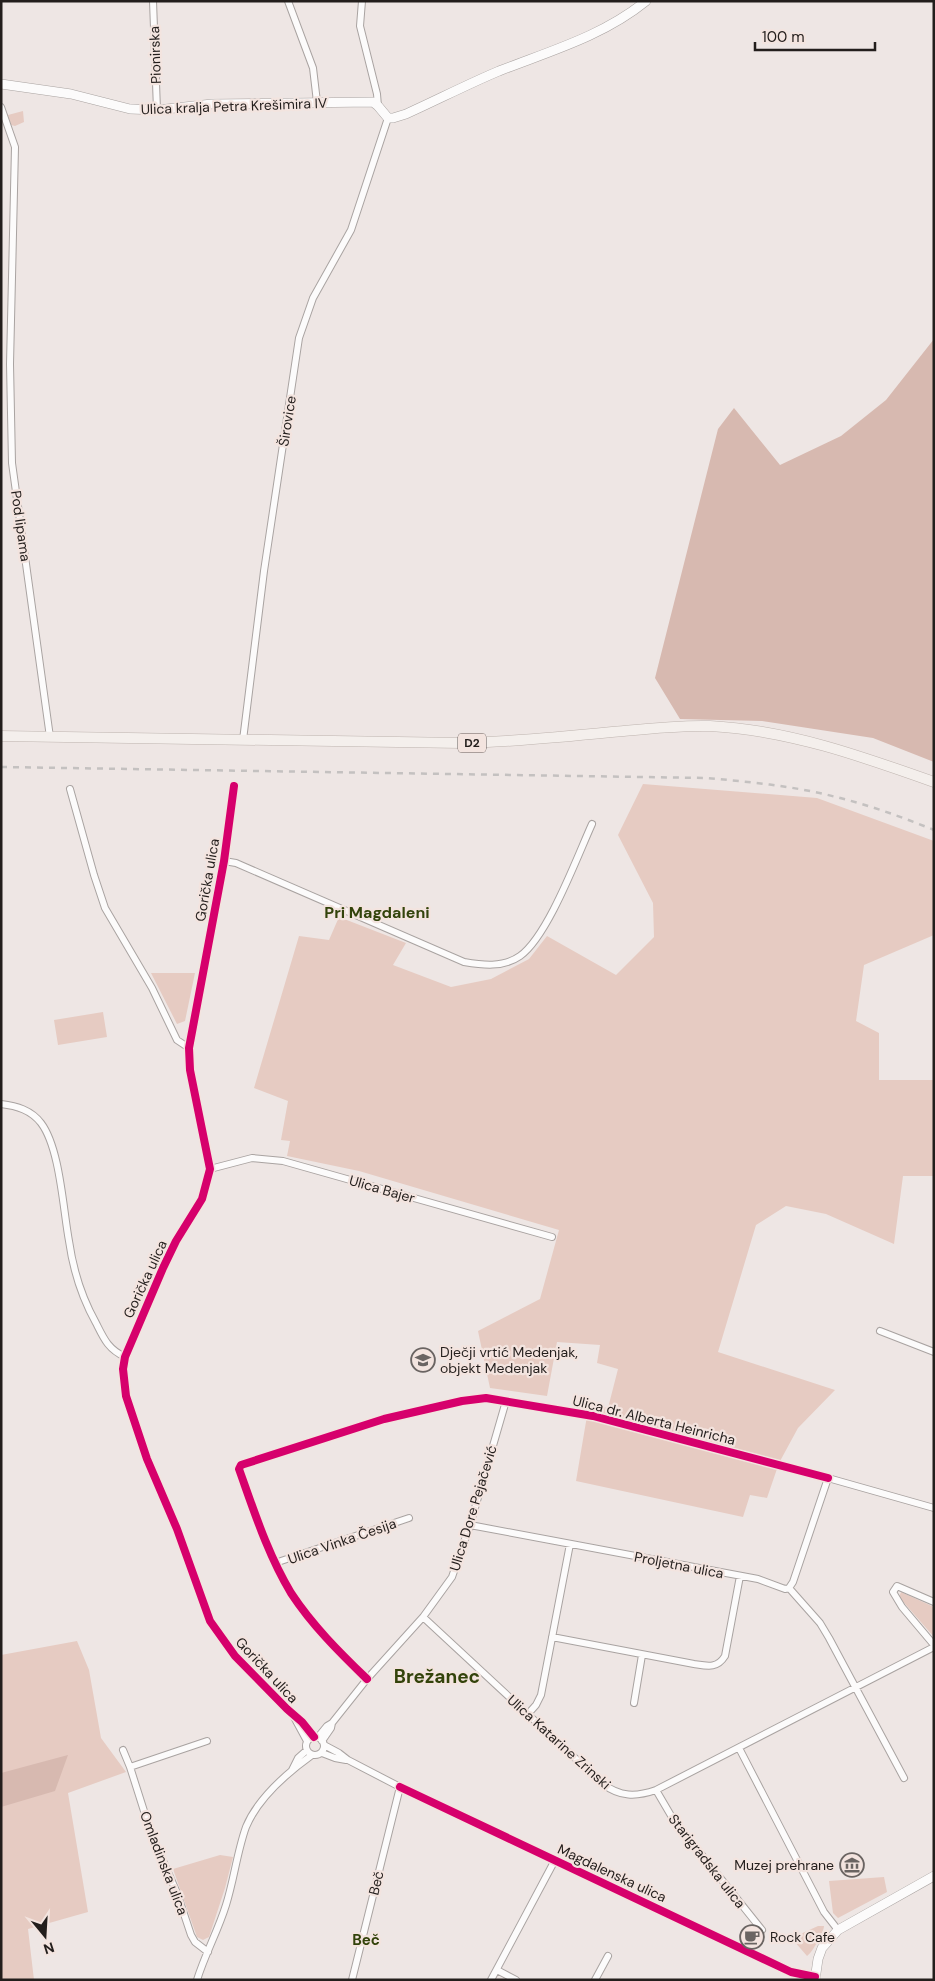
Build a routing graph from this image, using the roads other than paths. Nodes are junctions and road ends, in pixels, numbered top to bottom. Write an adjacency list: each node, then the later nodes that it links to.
1 (153, 1): 9 (street, Pionirska)
2 (288, 1): 6 (street)
3 (362, 1): 7 (street)
4 (646, 1): 10 (street)
5 (1, 84): 9 (street, Ulica kralja Petra Krešimira IV)
6 (317, 102): 7 (street, Ulica kralja Petra Krešimira IV); 9 (street, Ulica kralja Petra Krešimira IV)
7 (378, 106): 10 (street)
8 (1, 107): 12 (street, Pod lipama)
9 (156, 110)
10 (388, 118): 13 (street, Širovice)
11 (1, 736): 12 (main road, D2)
12 (50, 736): 13 (main road, D2)
13 (243, 740): 14 (main road, D2)
14 (934, 782)
15 (234, 786): 18 (street, Gorička ulica)
16 (70, 789): 19 (street)
17 (592, 824): 18 (street)
18 (224, 861): 19 (street, Gorička ulica)
19 (189, 1048): 21 (street, Gorička ulica)
20 (1, 1104): 25 (street)
21 (210, 1169): 22 (street, Ulica Bajer); 25 (street, Gorička ulica)
22 (552, 1238)
23 (880, 1331): 24 (street)
24 (934, 1352)
25 (125, 1357): 44 (street, Gorička ulica)
26 (506, 1401): 27 (street, Ulica dr. Alberta Heinricha); 28 (street, Ulica dr. Alberta Heinricha); 31 (street, Ulica Dore Pejačević)
27 (241, 1465): 33 (street, Ulica Vinka Česija)
28 (828, 1478): 29 (street, Ulica dr. Alberta Heinricha); 35 (street)
29 (934, 1508)
30 (408, 1518): 33 (street, Ulica Vinka Česija)
31 (470, 1525): 32 (street, Proljetna ulica); 37 (street, Ulica Dore Pejačević)
32 (570, 1544): 34 (street, Proljetna ulica); 38 (street)
33 (275, 1564): 41 (street, Ulica Vinka Česija)
34 (740, 1576): 35 (street); 40 (street, Proljetna ulica)
35 (789, 1588): 42 (street)
36 (934, 1602): 39 (street)
37 (423, 1617): 41 (street, Ulica Dore Pejačević); 45 (street, Ulica Katarine Zrinski)
38 (552, 1637): 40 (street, Proljetna ulica); 45 (street)
39 (934, 1646): 42 (street, Ulica Katarine Zrinski)
40 (642, 1655): 43 (street)
41 (367, 1679): 46 (street, Ulica Dore Pejačević)
42 (856, 1687): 49 (street, Ulica Katarine Zrinski); 57 (street)
43 (634, 1702)
44 (293, 1715): 46 (street, Gorička ulica); 48 (street, Gorička ulica)
45 (527, 1715): 59 (street, Ulica Katarine Zrinski)
46 (320, 1740): 48 (street, Ulica Dore Pejačević); 52 (street); 54 (street, Gorička ulica)
47 (207, 1741): 55 (street)
48 (308, 1741): 51 (street)
49 (739, 1748): 59 (street, Ulica Katarine Zrinski); 63 (street)
50 (123, 1750): 55 (street, Omladinska ulica)
51 (306, 1750): 53 (street); 56 (street)
52 (322, 1752): 53 (street); 54 (street)
53 (312, 1755): 56 (street)
54 (348, 1760): 58 (street, Magdalenska ulica)
55 (130, 1767): 64 (street, Omladinska ulica)
56 (292, 1770): 64 (street)
57 (904, 1778)
58 (400, 1787): 60 (street, Magdalenska ulica); 69 (street, Beč)
59 (656, 1790): 62 (street, Starigradska ulica)
60 (555, 1860): 66 (street); 67 (street, Magdalenska ulica)
61 (934, 1876): 63 (street)
62 (762, 1930)
63 (838, 1930): 67 (street)
64 (208, 1952): 68 (street)
65 (608, 1956): 72 (street)
66 (497, 1970): 70 (street); 71 (street)
67 (815, 1978)
68 (198, 1980)
69 (352, 1980)
70 (492, 1980)
71 (516, 1980)
72 (595, 1980)

